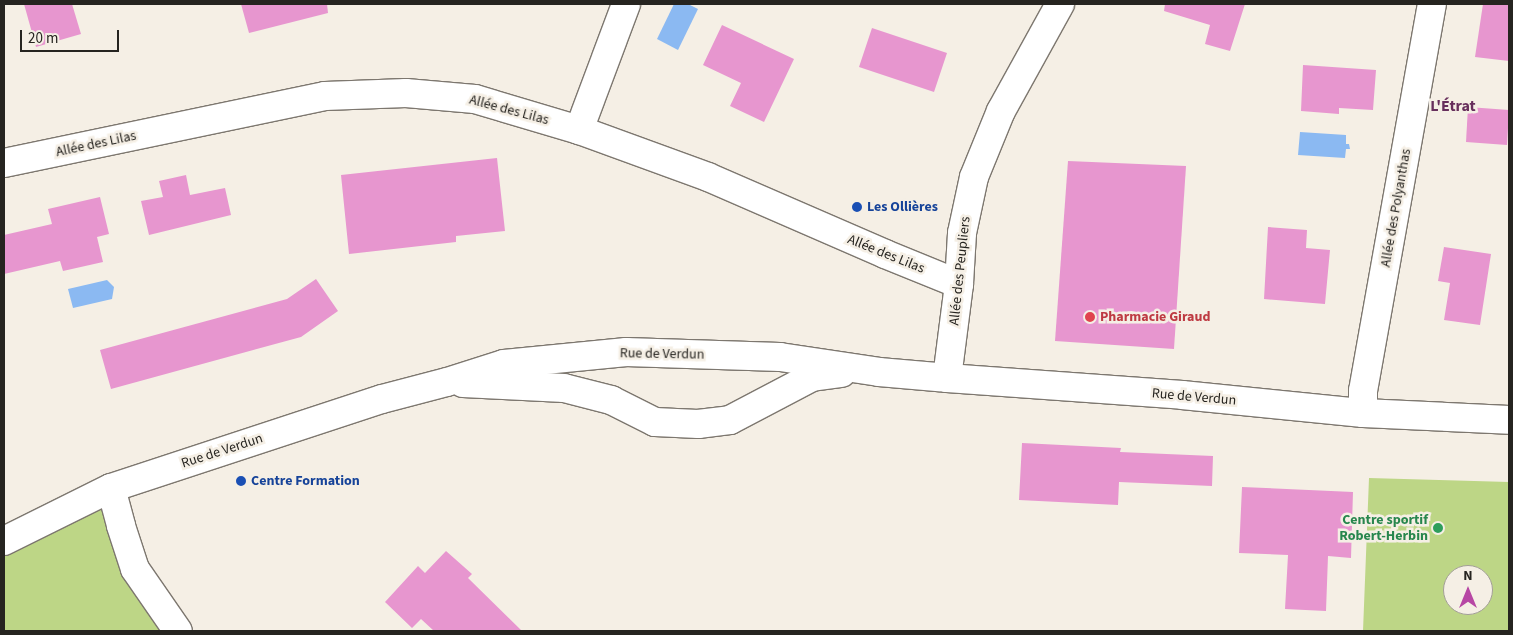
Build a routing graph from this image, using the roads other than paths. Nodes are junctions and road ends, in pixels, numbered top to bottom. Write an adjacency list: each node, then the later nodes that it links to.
1 (626, 4): 4 (street)
2 (1060, 4): 6 (street, Allée des Peupliers)
3 (1432, 4): 10 (street, Allée des Polyanthas)
4 (580, 130): 5 (street, Allée des Lilas); 6 (street, Allée des Lilas)
5 (4, 163)
6 (959, 284): 8 (street, Allée des Peupliers)
7 (879, 372): 8 (street, Rue de Verdun); 9 (street, Rue de Verdun); 9 (street, Rue de Verdun)
8 (948, 378): 10 (street, Rue de Verdun)
9 (447, 382): 12 (street, Rue de Verdun)
10 (1363, 412): 11 (street, Rue de Verdun)
11 (1509, 420)
12 (111, 488): 13 (street, Rue de Verdun); 14 (street)
13 (4, 541)
14 (178, 631)

